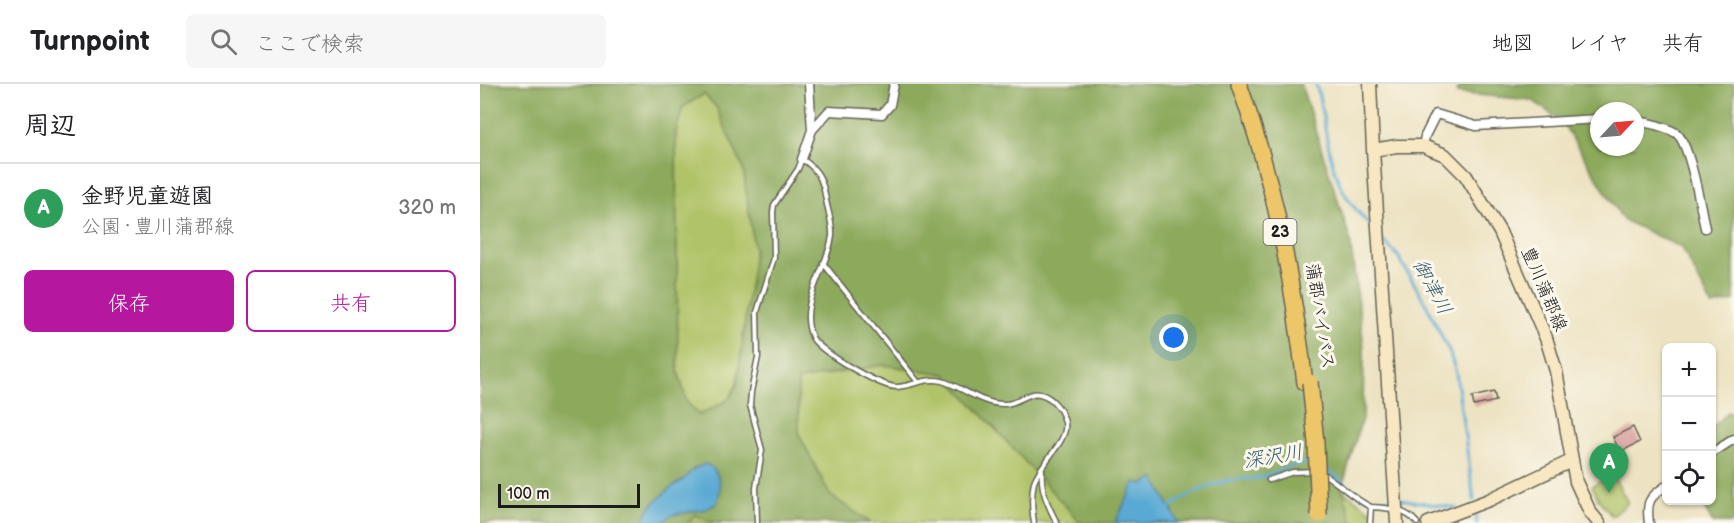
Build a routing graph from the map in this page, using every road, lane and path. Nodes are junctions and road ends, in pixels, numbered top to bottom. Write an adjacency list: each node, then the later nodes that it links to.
1 (809, 84): 8 (street)
2 (894, 84): 8 (street)
3 (1239, 84): 15 (highway, 蒲郡バイパス / 23)
4 (1245, 84): 15 (highway, 蒲郡バイパス / 23)
5 (1370, 84): 10 (main road)
6 (1590, 120): 9 (street)
7 (1644, 123): 12 (street)
8 (812, 130): 11 (street)
9 (1423, 146): 10 (main road, 豊川蒲郡線); 18 (main road, 豊川蒲郡線)
10 (1373, 150): 29 (main road)
11 (802, 159): 13 (lane); 25 (lane)
12 (1705, 228)
13 (823, 262): 14 (lane); 14 (lane)
14 (918, 382): 19 (lane)
15 (1308, 383): 24 (highway, 蒲郡バイパス / 23)
16 (1734, 439): 17 (street)
17 (1715, 451)
18 (1571, 461): 23 (main road, 豊川蒲郡線); 31 (main road)
19 (1043, 466): 26 (lane); 27 (lane)
20 (1269, 480): 22 (lane)
21 (1662, 489): 34 (street)
22 (1371, 507): 28 (lane); 30 (lane)
23 (1590, 512): 32 (main road, 豊川蒲郡線); 33 (street)
24 (1317, 519)
25 (757, 523)
26 (1034, 523)
27 (1057, 523)
28 (1370, 523)
29 (1397, 523)
30 (1417, 523)
31 (1428, 523)
32 (1599, 523)
33 (1606, 523)
34 (1649, 523)

